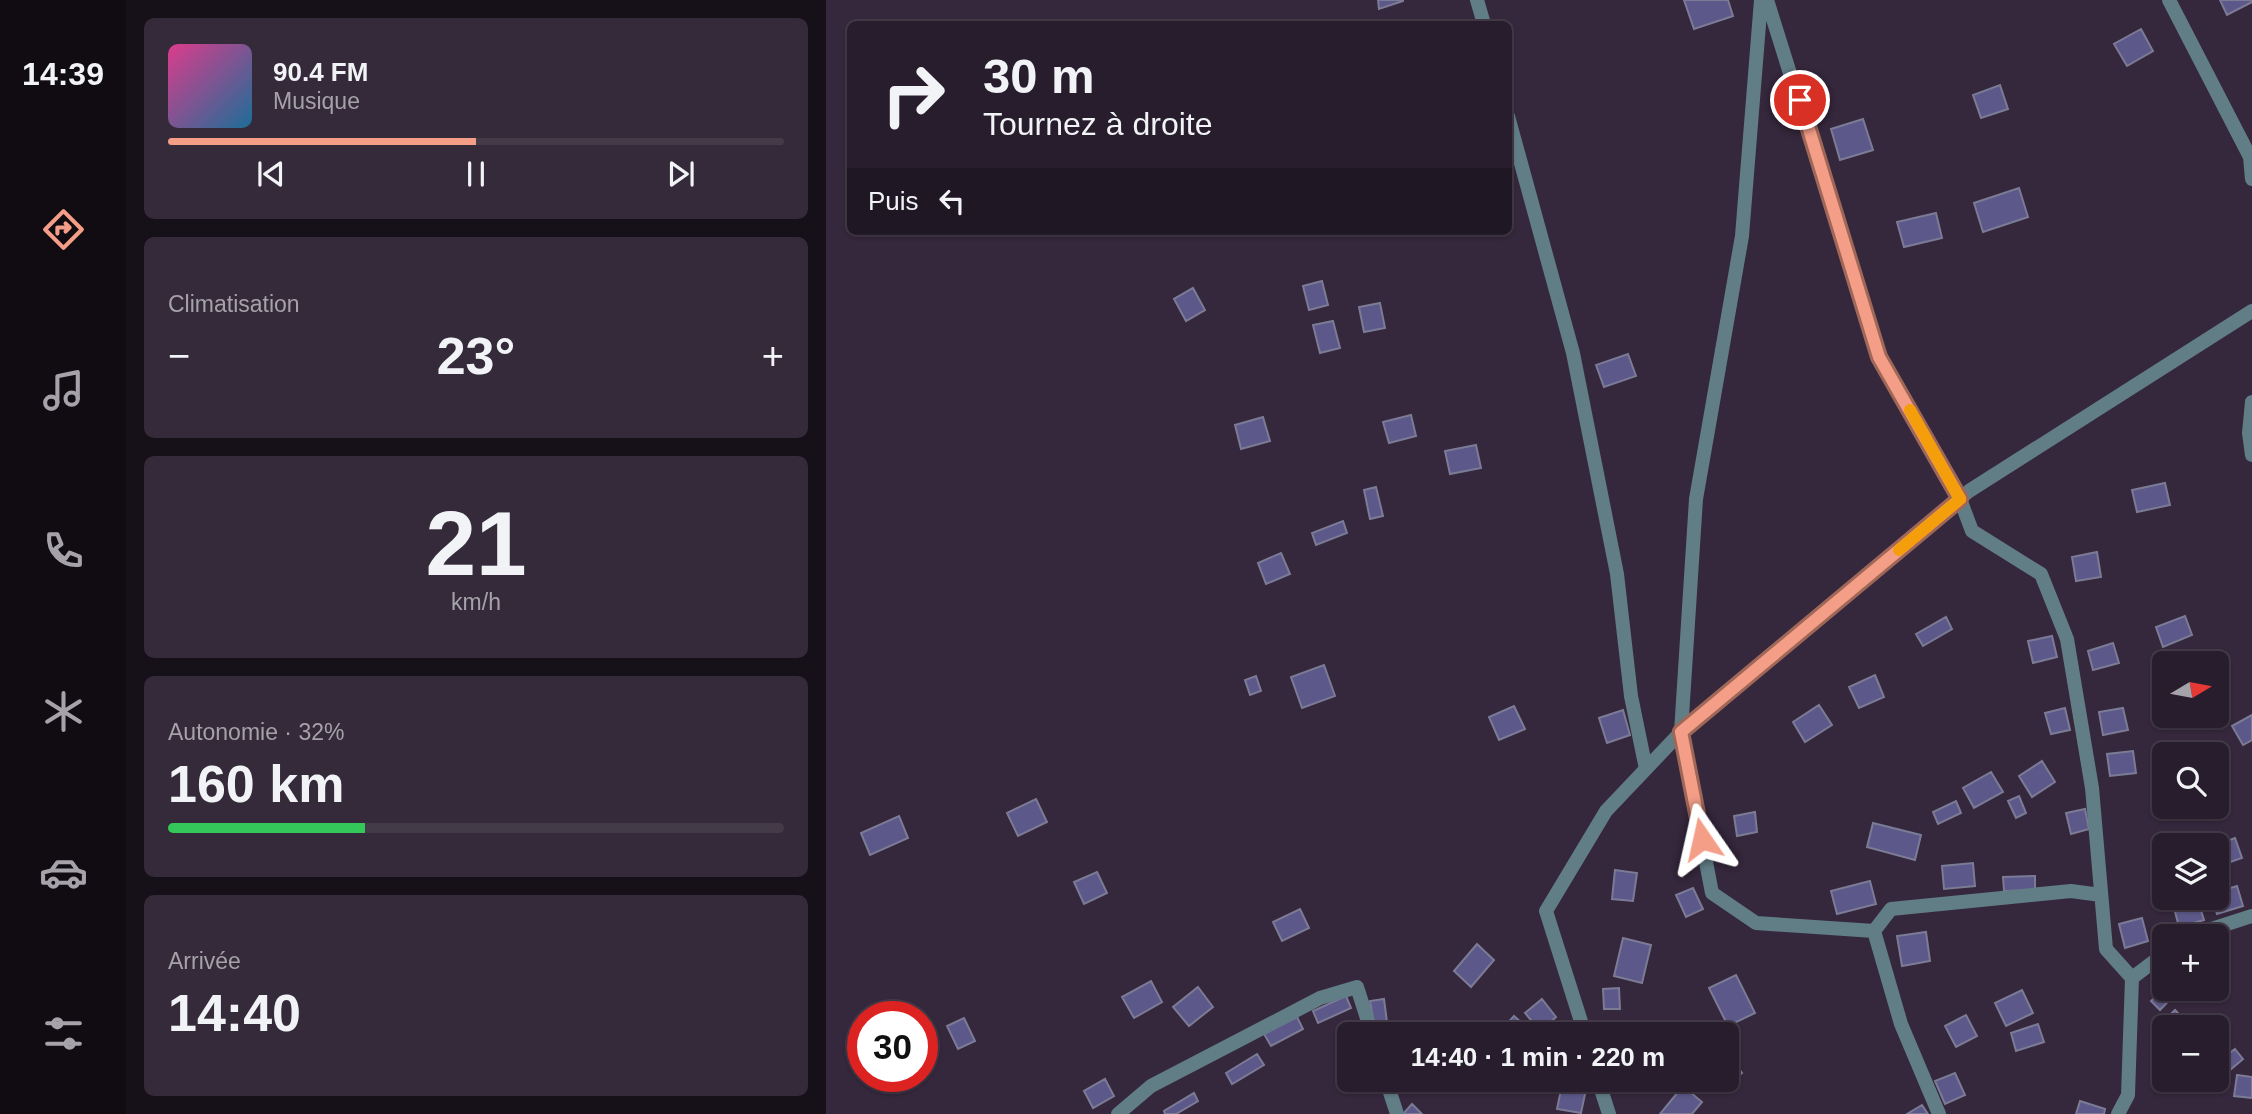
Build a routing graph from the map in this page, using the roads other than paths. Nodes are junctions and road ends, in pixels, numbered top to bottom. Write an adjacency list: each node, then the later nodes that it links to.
1 (1477, 0): 5 (street)
2 (1761, 0): 12 (street)
3 (1767, 0): 11 (street)
4 (2169, 0): 7 (street)
5 (1483, 21)
6 (1512, 131): 13 (street)
7 (2252, 179)
8 (2252, 311): 11 (street)
9 (2252, 402): 10 (street)
10 (2252, 455)
11 (1960, 499): 12 (street); 14 (street)
12 (1681, 732): 13 (street); 17 (street)
13 (1646, 769): 21 (street)
14 (2101, 895): 17 (street); 19 (street)
15 (2252, 916): 16 (street)
16 (2227, 924)
17 (1874, 931): 27 (street)
18 (2152, 963): 19 (street)
19 (2132, 978): 28 (street)
20 (1368, 1022): 24 (street)
21 (1581, 1022)
22 (1390, 1092): 25 (street)
23 (1602, 1092): 26 (street)
24 (1118, 1114)
25 (1397, 1114)
26 (1609, 1114)
27 (1939, 1114)
28 (2118, 1114)

